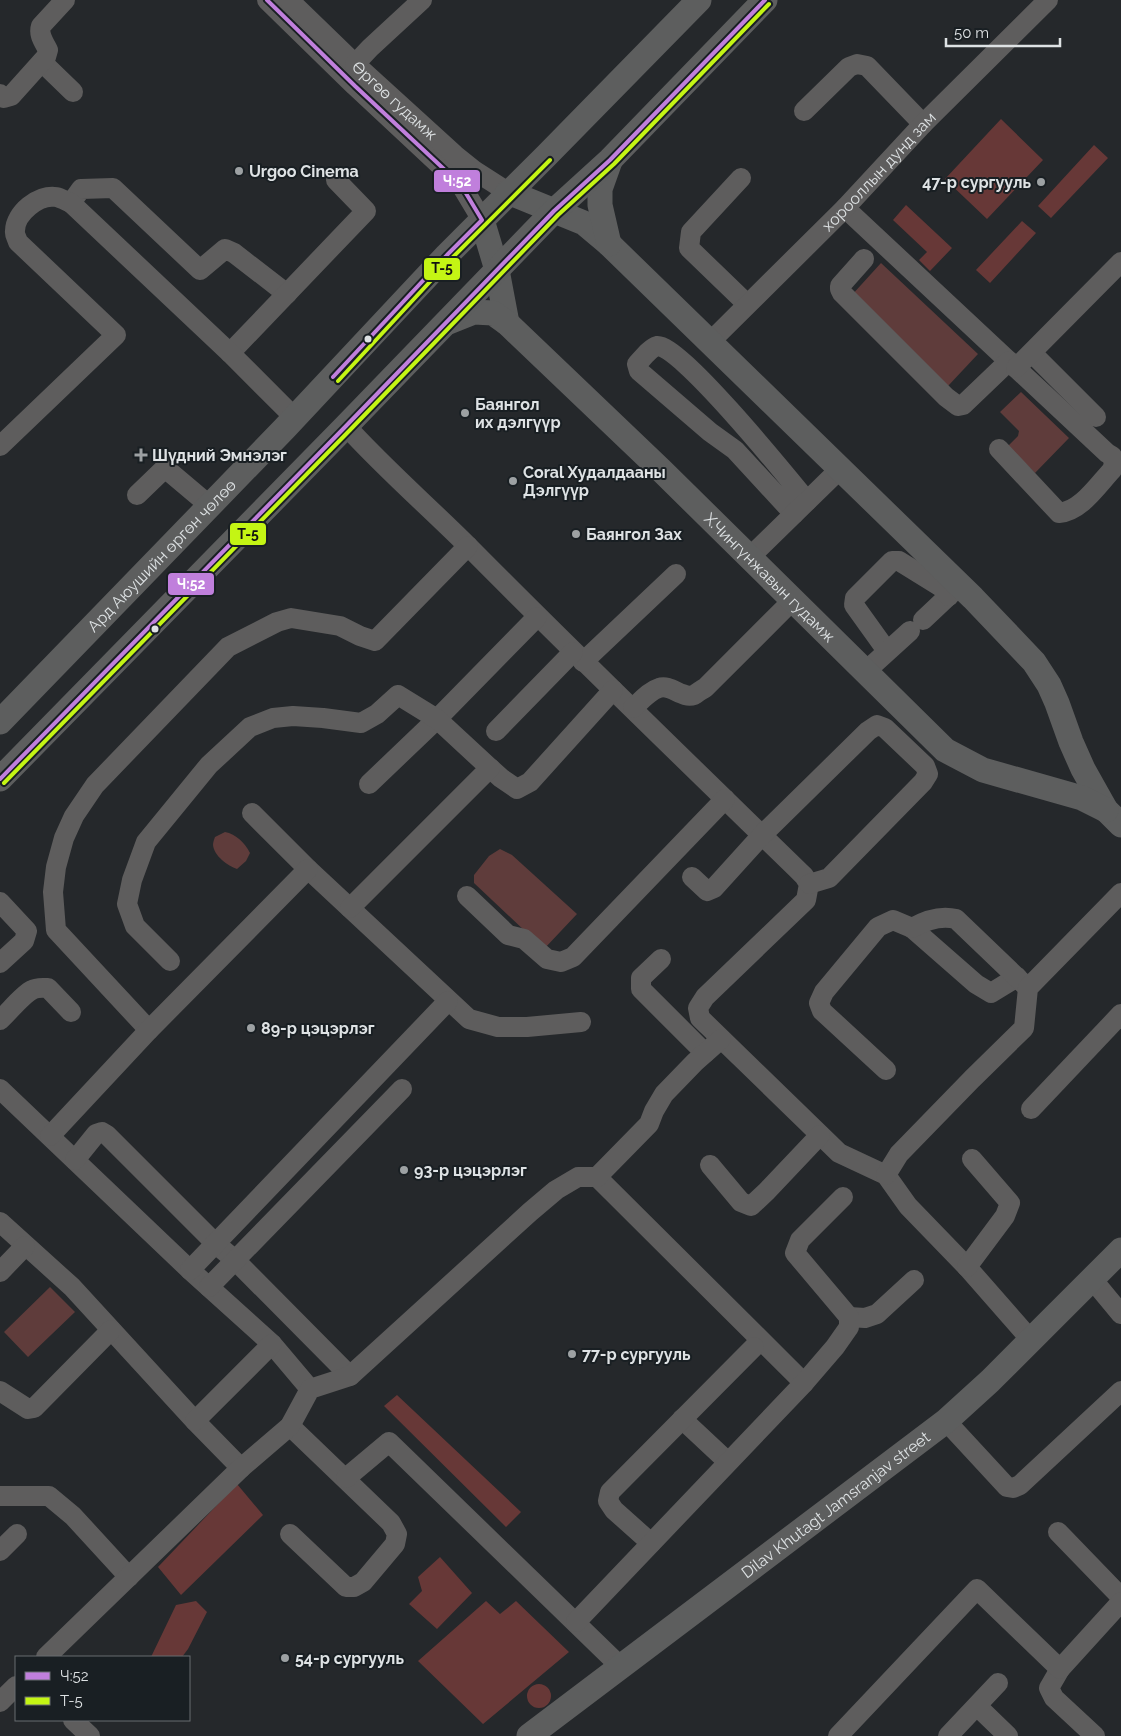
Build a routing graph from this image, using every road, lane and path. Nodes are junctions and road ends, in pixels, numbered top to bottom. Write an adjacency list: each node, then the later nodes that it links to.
1 (65, 0): 8 (street)
2 (267, 0): 21 (street, Өргөө гудамж)
3 (289, 0): 9 (street, Өргөө гудамж)
4 (422, 0): 9 (street)
5 (699, 0): 17 (main road, Ард Аюушийн өргөн чөлөө)
6 (765, 0): 14 (main road)
7 (1048, 0): 13 (street, хорооллын дунд зам)
8 (42, 62): 10 (street); 11 (street)
9 (355, 64): 17 (street, Өргөө гудамж)
10 (73, 92)
11 (0, 94)
12 (804, 111): 13 (street)
13 (924, 124): 19 (street, хорооллын дунд зам)
14 (610, 160): 20 (main road); 22 (main road)
15 (742, 178): 27 (street)
16 (336, 180): 26 (street)
17 (508, 192): 20 (main road, Х.Чингүнжавын гудамж); 21 (main road, Ард Аюушийн өргөн чөлөө)
18 (70, 203): 26 (street); 31 (street); 37 (street)
19 (845, 208): 27 (street, хорооллын дунд зам); 33 (street)
20 (554, 211): 22 (main road, Х.Чингүнжавын гудамж); 25 (main road)
21 (482, 220): 25 (main road); 35 (main road, Ард Аюушийн өргөн чөлөө)
22 (609, 244): 30 (main road, Х.Чингүнжавын гудамж)
23 (864, 259): 33 (street)
24 (1121, 262): 32 (street)
25 (497, 270): 28 (main road); 29 (main road)
26 (287, 294): 31 (street)
27 (747, 304): 30 (street, хорооллын дунд зам)
28 (508, 323): 29 (main road, Х.Чингүнжавын гудамж); 45 (main road, Х.Чингүнжавын гудамж)
29 (443, 325): 36 (main road)
30 (710, 342): 40 (main road, Х.Чингүнжавын гудамж)
31 (230, 353): 35 (street)
32 (1032, 353): 33 (street); 34 (street)
33 (1012, 364): 39 (street)
34 (1096, 417)
35 (295, 418): 42 (main road, Ард Аюушийн өргөн чөлөө)
36 (346, 426): 44 (street); 59 (main road)
37 (0, 446)
38 (999, 448): 39 (street)
39 (1116, 453)
40 (840, 469): 43 (street); 47 (main road, Х.Чингүнжавын гудамж)
41 (137, 495): 42 (street)
42 (210, 506): 54 (main road, Ард Аюушийн өргөн чөлөө)
43 (801, 507): 43 (street); 45 (street)
44 (468, 546): 49 (street); 84 (street)
45 (750, 557): 48 (main road, Х.Чингүнжавын гудамж)
46 (676, 574): 51 (street)
47 (954, 591): 50 (street); 50 (street); 65 (main road, Х.Чингүнжавын гудамж)
48 (793, 600): 52 (main road, Х.Чингүнжавын гудамж); 55 (street)
49 (537, 616): 51 (street); 56 (street)
50 (887, 651): 52 (street)
51 (578, 657): 53 (street); 58 (street)
52 (866, 671): 65 (main road, Х.Чингүнжавын гудамж)
53 (612, 690): 55 (street); 60 (street)
54 (20, 702): 57 (main road, Ард Аюушийн өргөн чөлөө); 59 (main road)
55 (633, 708): 63 (street)
56 (437, 719): 60 (street); 62 (street); 76 (street)
57 (0, 722)
58 (496, 731)
59 (39, 740): 61 (main road)
60 (490, 768): 73 (street)
61 (0, 779)
62 (369, 784)
63 (725, 799): 66 (street); 71 (street)
64 (252, 813): 67 (street)
65 (1114, 818)
66 (762, 834): 68 (street); 69 (street); 69 (street)
67 (308, 869): 73 (street); 84 (street)
68 (692, 877)
69 (809, 884): 85 (street)
70 (1121, 893): 78 (street)
71 (467, 896)
72 (0, 902): 77 (street)
73 (350, 908): 79 (street)
74 (912, 928): 78 (street); 78 (street); 87 (street)
75 (661, 959): 86 (street)
76 (170, 961)
77 (0, 964)
78 (1022, 982): 96 (street)
79 (448, 1001): 83 (street); 100 (street)
80 (70, 1012): 82 (street)
81 (1121, 1014): 90 (street)
82 (0, 1020)
83 (582, 1022)
84 (149, 1030): 92 (street)
85 (721, 1039): 86 (street); 91 (street)
86 (706, 1053): 97 (street)
87 (886, 1070)
88 (0, 1089): 92 (street)
89 (402, 1089): 103 (street)
90 (1031, 1109)
91 (820, 1135): 95 (street); 96 (street)
92 (50, 1136): 94 (street)
93 (972, 1159): 104 (street)
94 (75, 1160): 100 (street); 105 (street)
95 (710, 1165)
96 (886, 1176): 104 (street)
97 (597, 1177): 116 (street); 117 (street)
98 (844, 1197): 111 (street)
99 (0, 1222): 101 (street)
100 (216, 1244): 103 (street); 105 (street)
101 (25, 1246): 106 (street); 112 (street)
102 (1121, 1250): 107 (main road, Dilav Khutagt Jamsranjav street)
103 (235, 1260): 109 (street); 116 (street)
104 (967, 1267): 113 (street)
105 (190, 1270): 109 (street)
106 (0, 1272)
107 (1092, 1279): 110 (street); 113 (main road, Dilav Khutagt Jamsranjav street)
108 (914, 1280): 111 (street)
109 (209, 1287): 114 (street)
110 (1121, 1314)
111 (849, 1317): 117 (street)
112 (111, 1330): 119 (street); 122 (street)
113 (1031, 1340): 123 (main road, Dilav Khutagt Jamsranjav street)
114 (272, 1344): 118 (street); 122 (street)
115 (754, 1348): 121 (street)
116 (350, 1376): 118 (street)
117 (804, 1383): 125 (street)
118 (310, 1389): 124 (street)
119 (0, 1391)
120 (1121, 1391): 123 (street)
121 (682, 1419): 125 (street); 132 (street)
122 (195, 1421): 126 (street)
123 (946, 1421): 139 (main road, Dilav Khutagt Jamsranjav street)
124 (290, 1426): 126 (street); 127 (street)
125 (728, 1462): 132 (street)
126 (241, 1468): 134 (street)
127 (346, 1478): 131 (street); 137 (street)
128 (0, 1496): 134 (street)
129 (1058, 1532): 135 (street)
130 (17, 1534): 133 (street)
131 (290, 1534)
132 (651, 1543): 137 (street)
133 (0, 1551)
134 (129, 1577): 138 (street)
135 (1121, 1597)
136 (1121, 1602): 140 (street)
137 (576, 1622): 139 (street)
138 (47, 1656)
139 (621, 1667): 147 (main road, Dilav Khutagt Jamsranjav street)
140 (1060, 1669): 148 (street); 151 (street)
141 (998, 1683): 144 (street)
142 (15, 1687): 143 (street)
143 (0, 1702)
144 (977, 1706): 149 (street); 150 (street)
145 (74, 1721): 146 (street)
146 (90, 1736)
147 (529, 1736)
148 (838, 1736)
149 (948, 1736)
150 (1008, 1736)
151 (1095, 1736)

